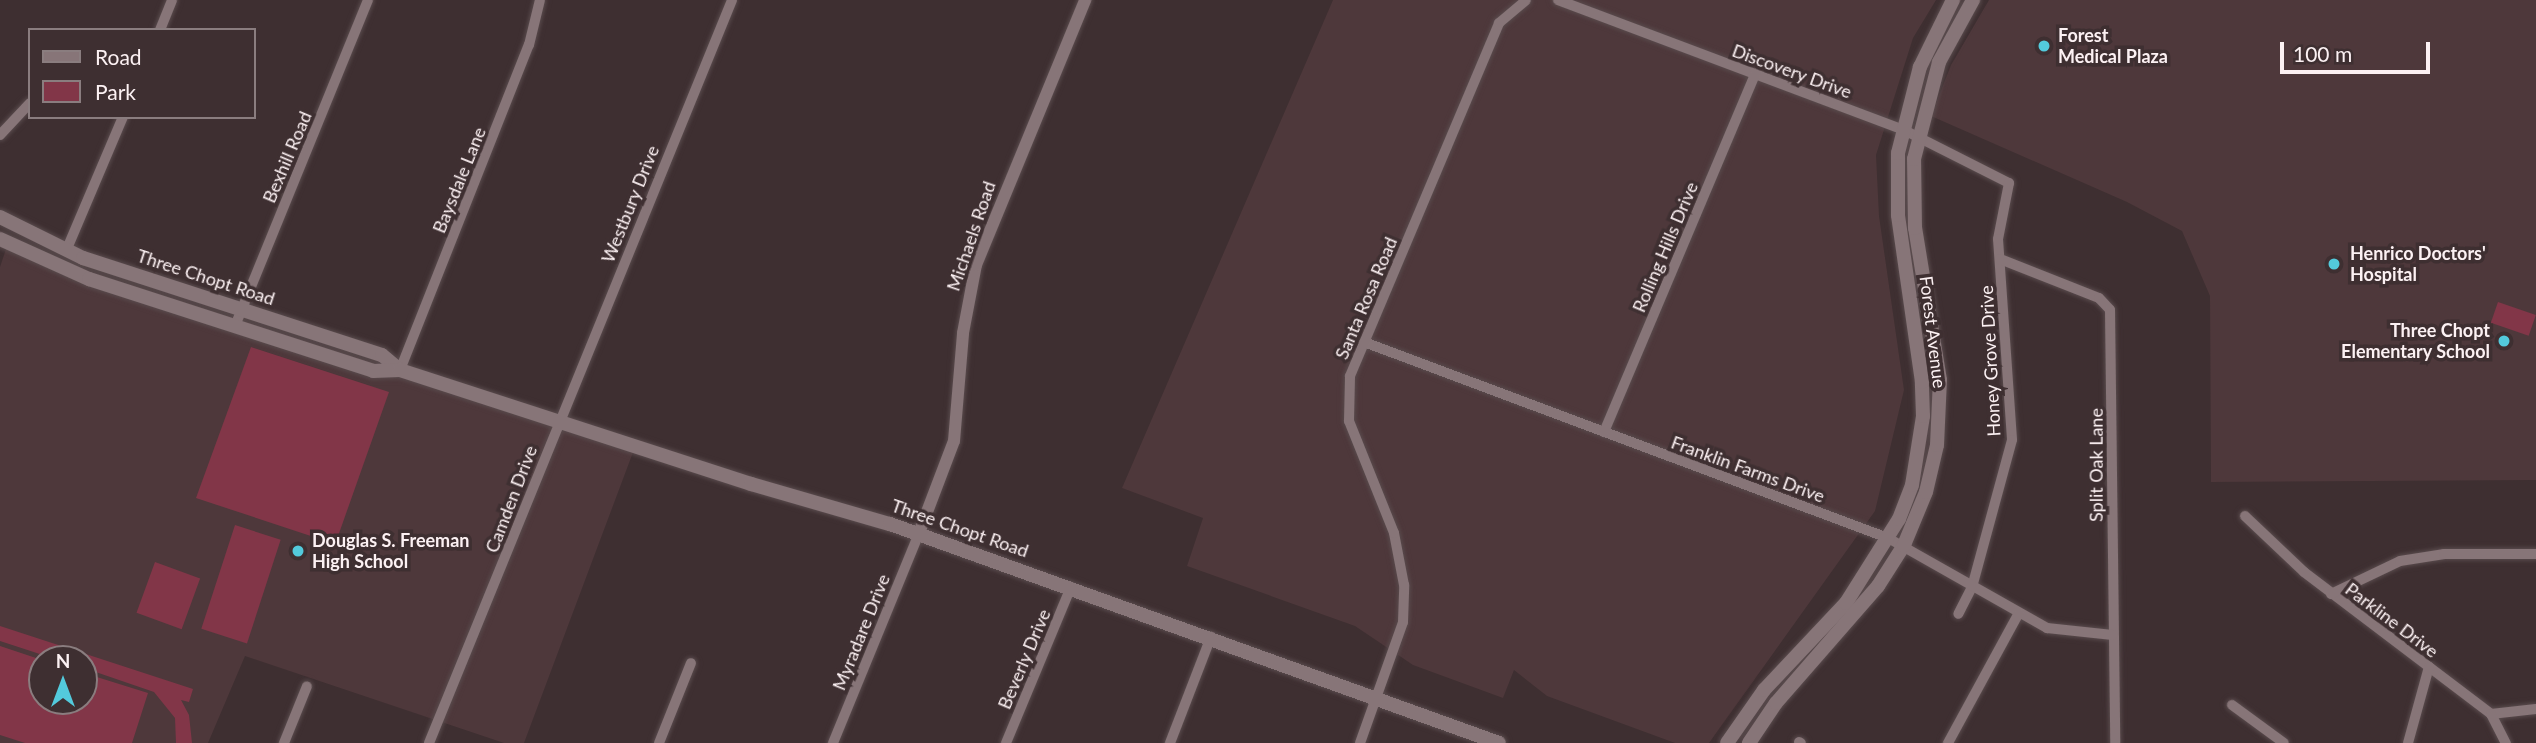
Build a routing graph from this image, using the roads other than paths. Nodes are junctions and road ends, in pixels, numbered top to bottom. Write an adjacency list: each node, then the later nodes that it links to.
1 (172, 0): 10 (street)
2 (368, 0): 22 (street, Bexhill Road)
3 (540, 0): 25 (street, Baysdale Lane)
4 (732, 0): 26 (street, Westbury Drive)
5 (1085, 0): 29 (street, Michaels Road)
6 (1558, 0): 11 (street, Discovery Drive)
7 (1953, 0): 14 (main road, Forest Avenue)
8 (1973, 0): 16 (main road, Forest Avenue)
9 (1524, 1): 24 (street, Santa Rosa Road)
10 (161, 28)
11 (1755, 74): 14 (street, Discovery Drive); 27 (street, Rolling Hills Drive)
12 (28, 105): 15 (street)
13 (122, 119): 20 (street)
14 (1902, 129): 16 (street, Discovery Drive); 30 (main road, Forest Avenue)
15 (0, 135)
16 (1917, 137): 17 (street, Discovery Drive); 31 (main road, Forest Avenue)
17 (2009, 183): 21 (street, Honey Grove Drive)
18 (0, 217): 20 (main road, Three Chopt Road)
19 (0, 239): 23 (main road, Three Chopt Road)
20 (66, 251): 22 (main road, Three Chopt Road)
21 (2000, 259): 34 (street, Honey Grove Drive); 38 (street, Split Oak Lane)
22 (243, 310): 23 (street, Bexhill Road); 25 (main road, Three Chopt Road)
23 (235, 326): 25 (main road, Three Chopt Road)
24 (1364, 342): 27 (street, Franklin Farms Drive); 43 (street, Santa Rosa Road)
25 (400, 370): 26 (main road, Three Chopt Road)
26 (558, 421): 29 (main road, Three Chopt Road); 48 (street, Camden Drive)
27 (1604, 432): 30 (street, Franklin Farms Drive)
28 (2245, 516): 35 (street, Parkline Drive)
29 (919, 533): 33 (main road, Three Chopt Road); 50 (street, Myradare Drive)
30 (1888, 538): 31 (street, Franklin Farms Drive); 55 (main road, Forest Avenue)
31 (1903, 545): 34 (street, Franklin Farms Drive); 56 (main road, Forest Avenue)
32 (2536, 554): 35 (street)
33 (1071, 587): 39 (main road, Three Chopt Road); 51 (street, Beverly Drive)
34 (1972, 587): 36 (street, Franklin Farms Drive); 37 (street, Honey Grove Drive)
35 (2332, 594): 41 (street, Parkline Drive)
36 (2018, 613): 38 (street, Franklin Farms Drive); 57 (street)
37 (1958, 614)
38 (2113, 635): 58 (street, Split Oak Lane)
39 (1211, 637): 43 (main road, Three Chopt Road); 52 (street)
40 (691, 663): 49 (street)
41 (2430, 667): 46 (street, Parkline Drive); 60 (street)
42 (307, 686): 47 (street)
43 (1377, 697): 53 (street, Santa Rosa Road); 54 (main road, Three Chopt Road)
44 (2232, 705): 59 (street)
45 (2536, 709): 46 (street)
46 (2491, 714): 61 (street)
47 (284, 743)
48 (429, 743)
49 (659, 743)
50 (833, 743)
51 (1006, 743)
52 (1170, 743)
53 (1360, 743)
54 (1499, 743)
55 (1727, 743)
56 (1749, 743)
57 (1948, 743)
58 (2115, 743)
59 (2284, 743)
60 (2407, 743)
61 (2506, 743)

